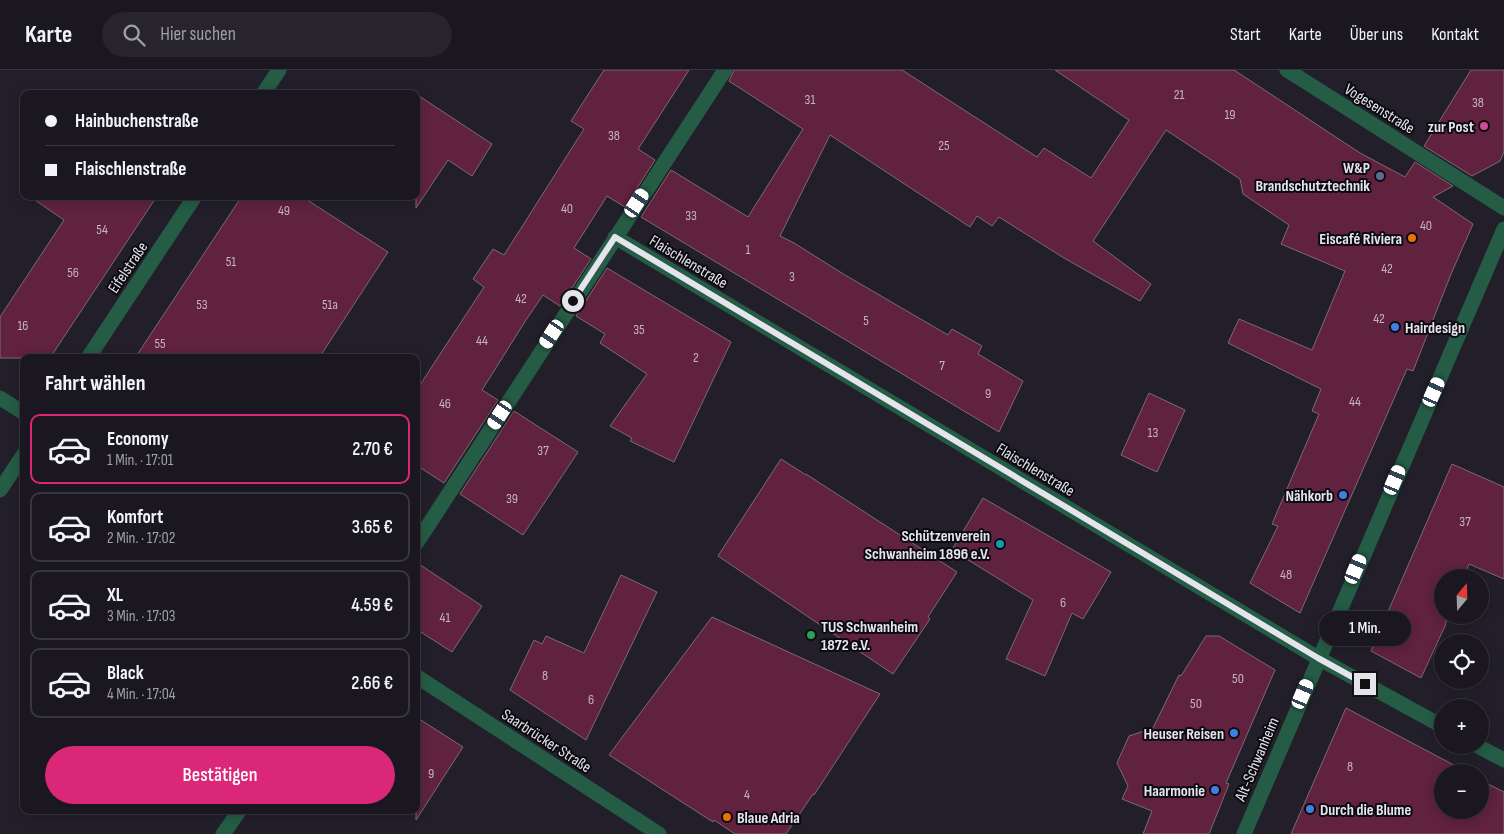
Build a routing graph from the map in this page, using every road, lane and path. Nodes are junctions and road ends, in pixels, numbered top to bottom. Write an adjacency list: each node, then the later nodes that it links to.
1 (725, 70): 8 (street)
2 (1287, 70): 6 (street, Vogesenstraße)
3 (278, 71): 4 (street)
4 (266, 90)
5 (192, 200): 9 (street, Eifelstraße)
6 (1504, 208)
7 (1504, 230): 15 (street, Alt-Schwanheim)
8 (615, 237): 14 (street); 15 (street, Flaischlenstraße)
9 (91, 354)
10 (0, 398): 11 (street)
11 (20, 410)
12 (20, 460): 13 (street)
13 (0, 490)
14 (420, 538)
15 (1318, 658): 17 (street, Flaischlenstraße); 23 (street, Alt-Schwanheim)
16 (420, 679): 22 (street, Saarbrücker Straße)
17 (1434, 722)
18 (1489, 752): 19 (street)
19 (1504, 760)
20 (237, 814): 21 (street)
21 (223, 834)
22 (659, 834)
23 (1244, 834)

